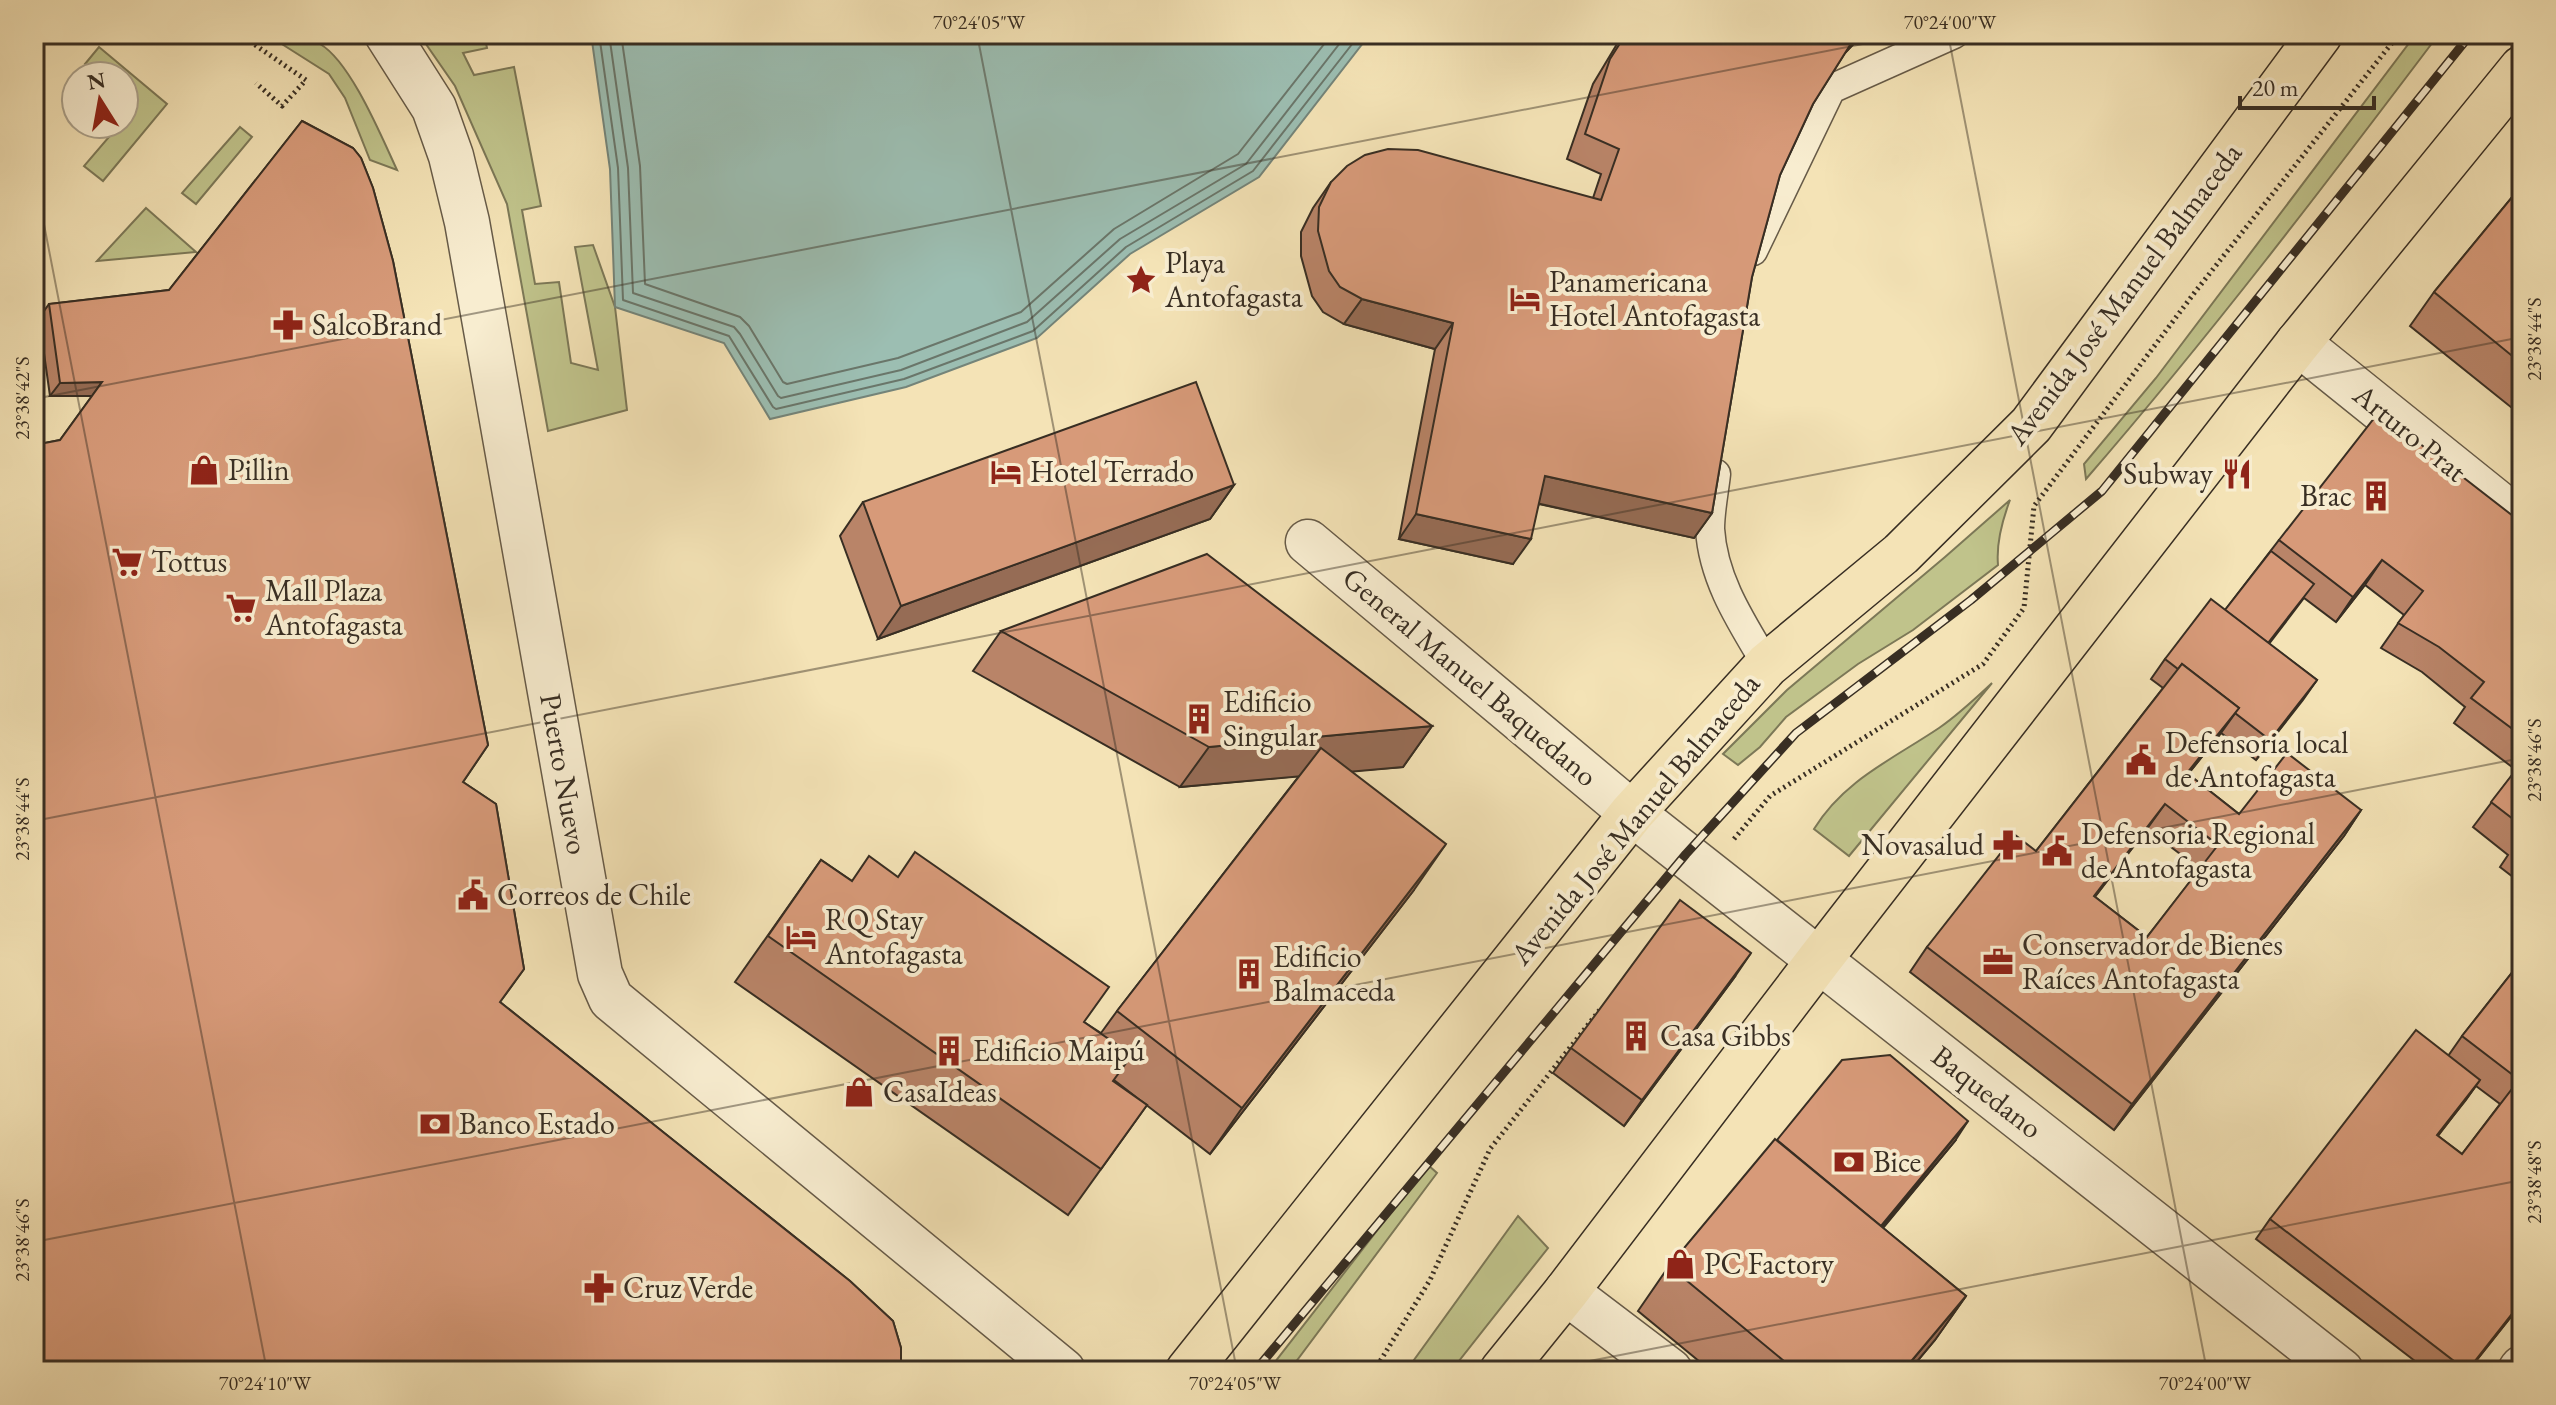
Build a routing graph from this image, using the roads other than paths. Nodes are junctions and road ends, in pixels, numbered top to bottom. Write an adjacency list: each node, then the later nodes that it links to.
1 (387, 34): 14 (street, Puerto Nuevo)
2 (1954, 34): 5 (lane)
3 (2320, 34): 10 (highway, Avenida José Manuel Balmaceda)
4 (2522, 68): 6 (highway)
5 (1748, 279)
6 (2298, 343): 8 (street, Arturo Prat); 12 (highway)
7 (1718, 455): 10 (lane)
8 (2522, 523)
9 (1308, 542): 11 (street, General Manuel Baquedano)
10 (1767, 665): 11 (highway, Avenida José Manuel Balmaceda)
11 (1632, 813): 12 (street, Baquedano); 15 (highway, Avenida José Manuel Balmaceda)
12 (1819, 960): 13 (highway); 18 (street, Baquedano)
13 (1566, 1292): 16 (highway); 17 (street)
14 (1063, 1371)
15 (1188, 1371)
16 (1502, 1371)
17 (1670, 1371)
18 (2341, 1371)

